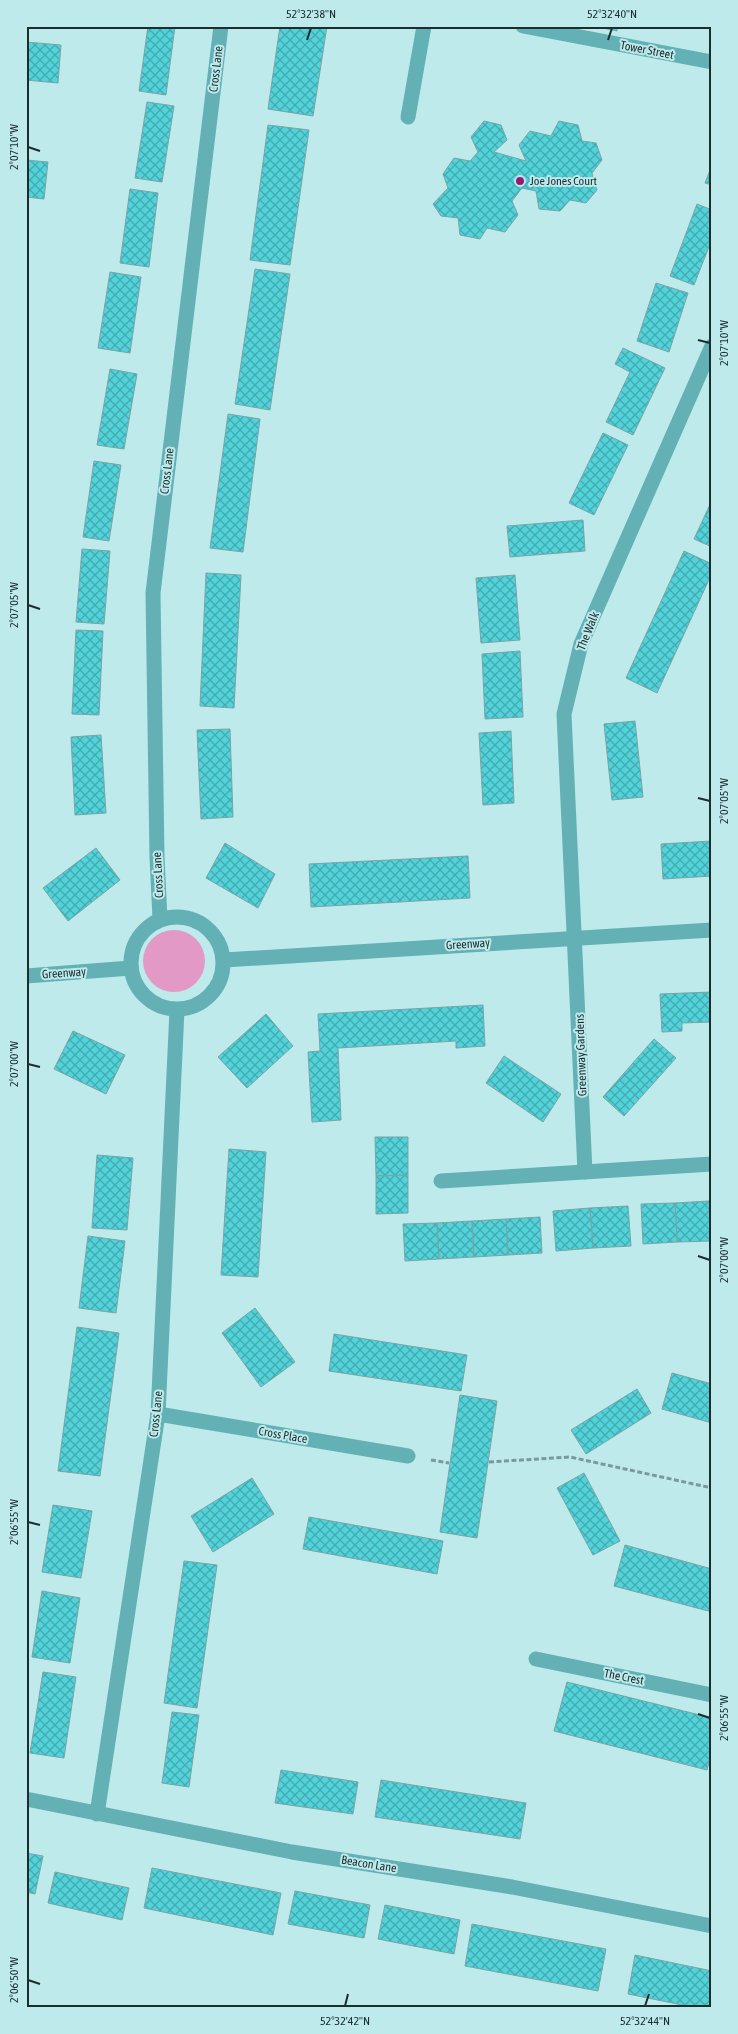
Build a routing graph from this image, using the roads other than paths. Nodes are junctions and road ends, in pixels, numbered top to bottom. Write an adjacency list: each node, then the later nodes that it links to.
1 (221, 26): 7 (street, Cross Lane)
2 (424, 26): 5 (street)
3 (523, 26): 4 (street, Tower Street)
4 (712, 62)
5 (408, 117)
6 (712, 346): 9 (street, The Walk)
7 (160, 919): 10 (street); 11 (street)
8 (712, 930): 9 (street, Greenway)
9 (576, 938): 10 (street, Greenway); 15 (street, Greenway Gardens)
10 (224, 960): 13 (street)
11 (131, 968): 12 (street, Greenway); 13 (street)
12 (26, 976)
13 (177, 1010): 17 (street, Cross Lane)
14 (712, 1164): 15 (street)
15 (585, 1172): 16 (street)
16 (441, 1181)
17 (158, 1414): 18 (street, Cross Place); 22 (street, Cross Lane)
18 (408, 1456)
19 (536, 1659): 20 (street, The Crest)
20 (712, 1695)
21 (26, 1799): 22 (street, Beacon Lane)
22 (97, 1814): 23 (street, Beacon Lane)
23 (712, 1926)

